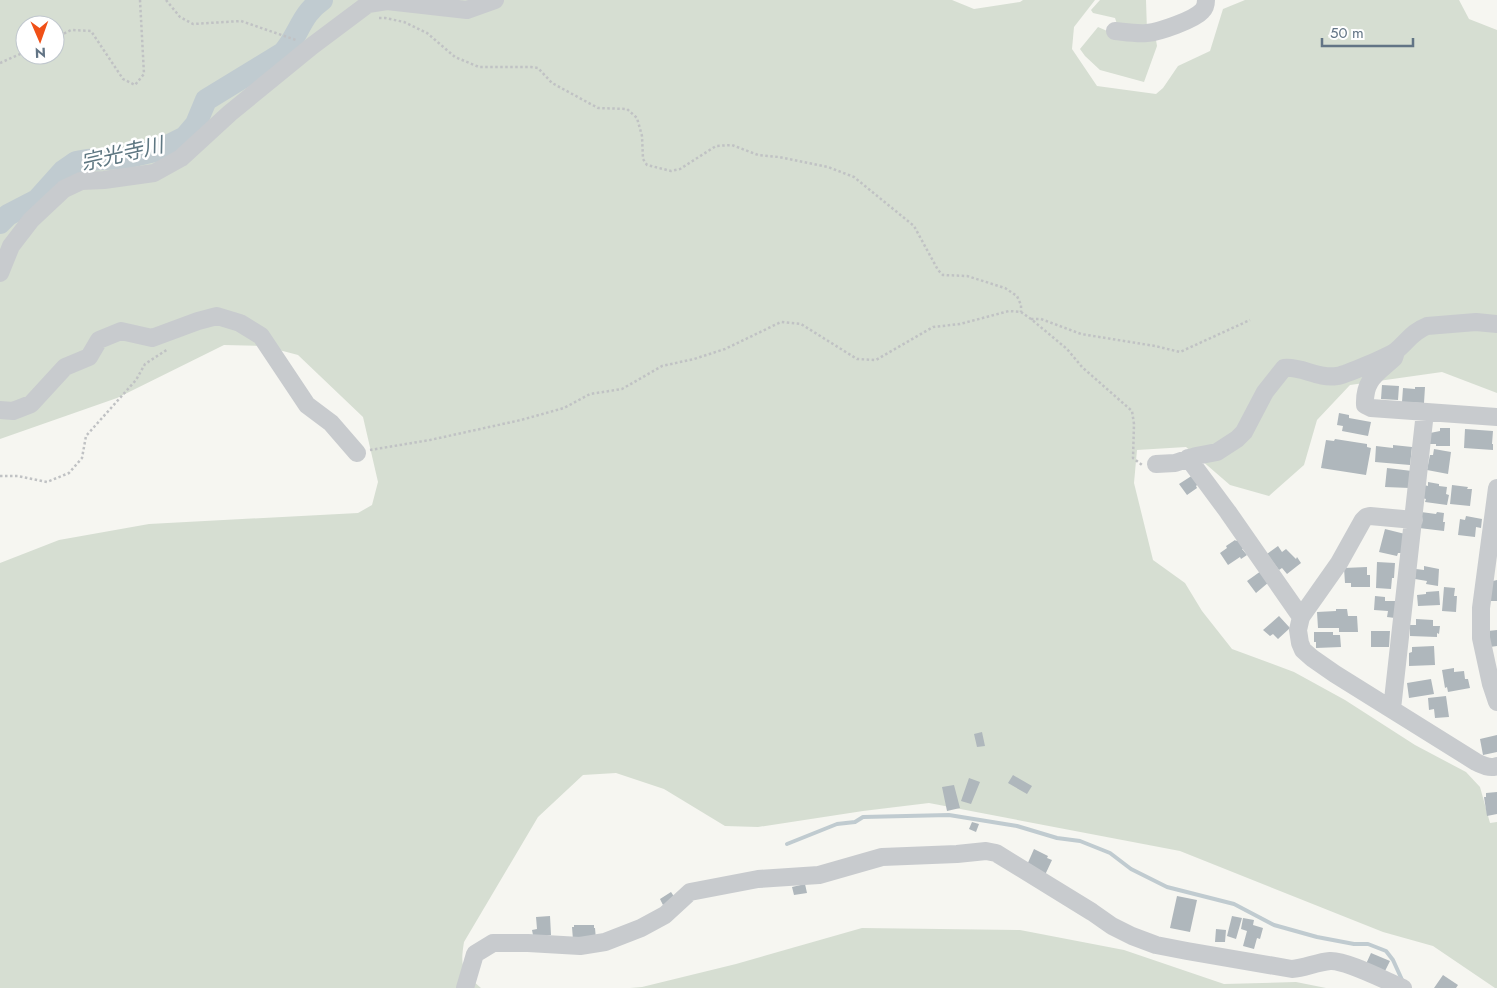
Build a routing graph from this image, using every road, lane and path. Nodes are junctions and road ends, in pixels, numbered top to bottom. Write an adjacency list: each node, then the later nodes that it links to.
1 (140, 0): 7 (path)
2 (166, 0): 8 (path)
3 (495, 0): 8 (street)
4 (1206, 0): 6 (street)
5 (376, 18): 12 (path)
6 (1115, 31)
7 (65, 33)
8 (312, 46): 11 (street)
9 (15, 56): 10 (path)
10 (0, 63)
11 (0, 273)
12 (1021, 312): 13 (path); 21 (path)
13 (1031, 319): 14 (path); 23 (path)
14 (1250, 320)
15 (1497, 324): 17 (street)
16 (169, 348): 24 (path)
17 (1396, 351): 19 (street); 22 (street)
18 (0, 410): 21 (street)
19 (1426, 412): 20 (street); 26 (street)
20 (1497, 417)
21 (357, 453)
22 (1188, 458): 23 (street); 27 (street)
23 (1156, 464)
24 (0, 476)
25 (1497, 488): 28 (street)
26 (1414, 520): 27 (street); 29 (street)
27 (1301, 617): 29 (street)
28 (1497, 702)
29 (1392, 709): 30 (street)
30 (1497, 766)
31 (465, 988): 32 (street)
32 (1403, 988)

